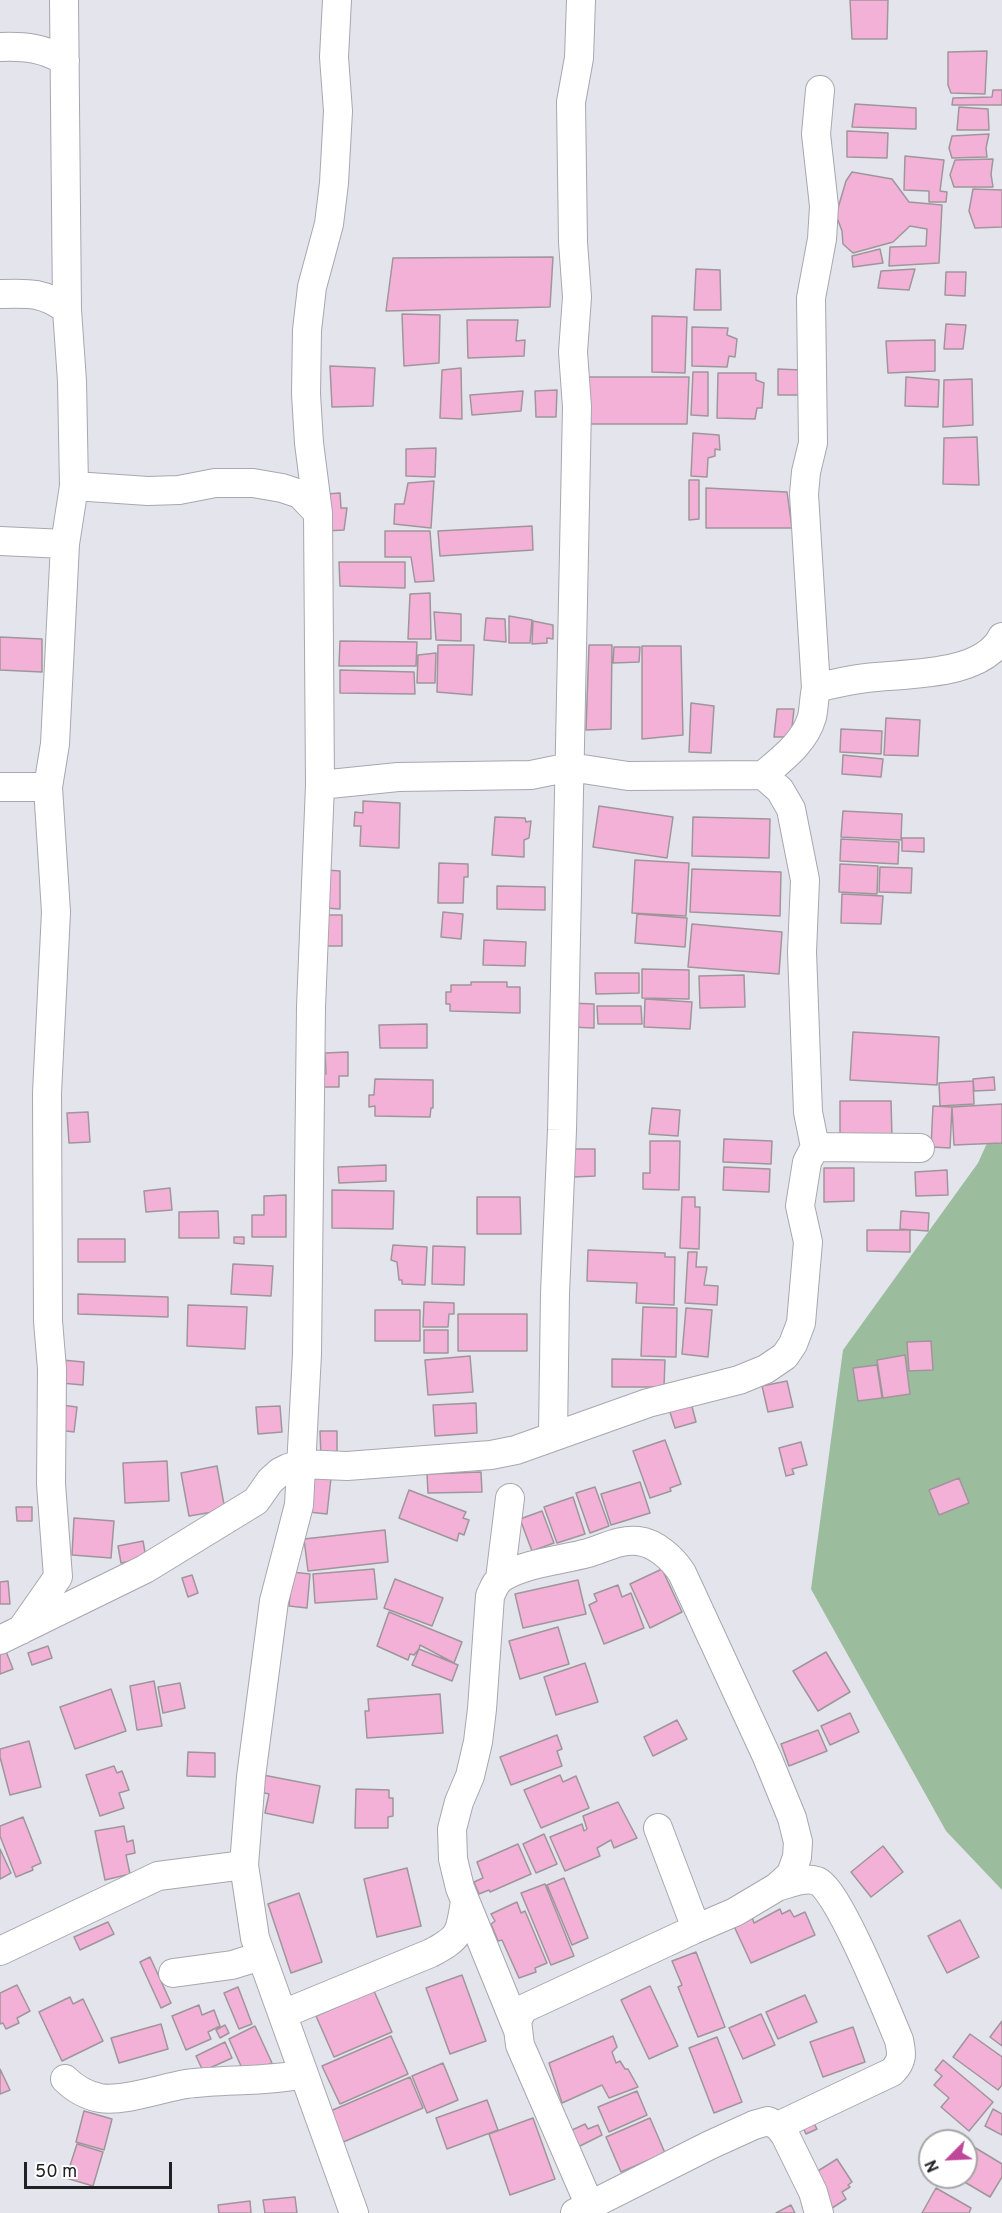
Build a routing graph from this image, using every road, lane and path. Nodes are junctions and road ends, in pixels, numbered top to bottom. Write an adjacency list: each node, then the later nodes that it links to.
1 (64, 0): 5 (street)
2 (337, 0): 10 (street)
3 (581, 0): 15 (street)
4 (0, 47): 5 (street)
5 (65, 62): 8 (street)
6 (820, 90): 14 (street)
7 (0, 294): 8 (street)
8 (67, 310): 9 (street)
9 (74, 486): 10 (street); 12 (street)
10 (318, 513): 17 (street)
11 (0, 541): 12 (street)
12 (65, 544): 19 (street)
13 (1002, 637): 14 (street)
14 (816, 688): 16 (street)
15 (570, 767): 16 (street); 17 (street); 22 (street)
16 (763, 776): 20 (street)
17 (320, 785): 23 (street)
18 (0, 787): 19 (street)
19 (48, 787): 28 (street)
20 (815, 1147): 21 (street); 22 (street)
21 (920, 1148)
22 (553, 1435): 23 (street)
23 (301, 1464): 25 (street); 26 (street)
24 (510, 1498): 27 (street)
25 (256, 1501): 26 (street); 28 (street)
26 (299, 1505): 30 (street)
27 (500, 1579): 31 (street); 32 (street)
28 (10, 1636)
29 (658, 1828): 33 (street)
30 (244, 1865): 35 (street); 36 (street)
31 (777, 1887): 33 (street); 43 (street)
32 (465, 1901): 34 (street); 37 (street)
33 (693, 1930): 40 (street)
34 (448, 1944): 37 (street); 39 (street)
35 (0, 1952)
36 (261, 1956): 38 (street); 39 (street)
37 (489, 1961): 40 (street)
38 (173, 1973)
39 (283, 2014): 41 (street)
40 (517, 2028): 44 (street)
41 (304, 2074): 42 (street); 45 (street)
42 (65, 2079)
43 (778, 2126): 44 (street); 46 (street)
44 (583, 2209)
45 (354, 2213)
46 (819, 2213)

